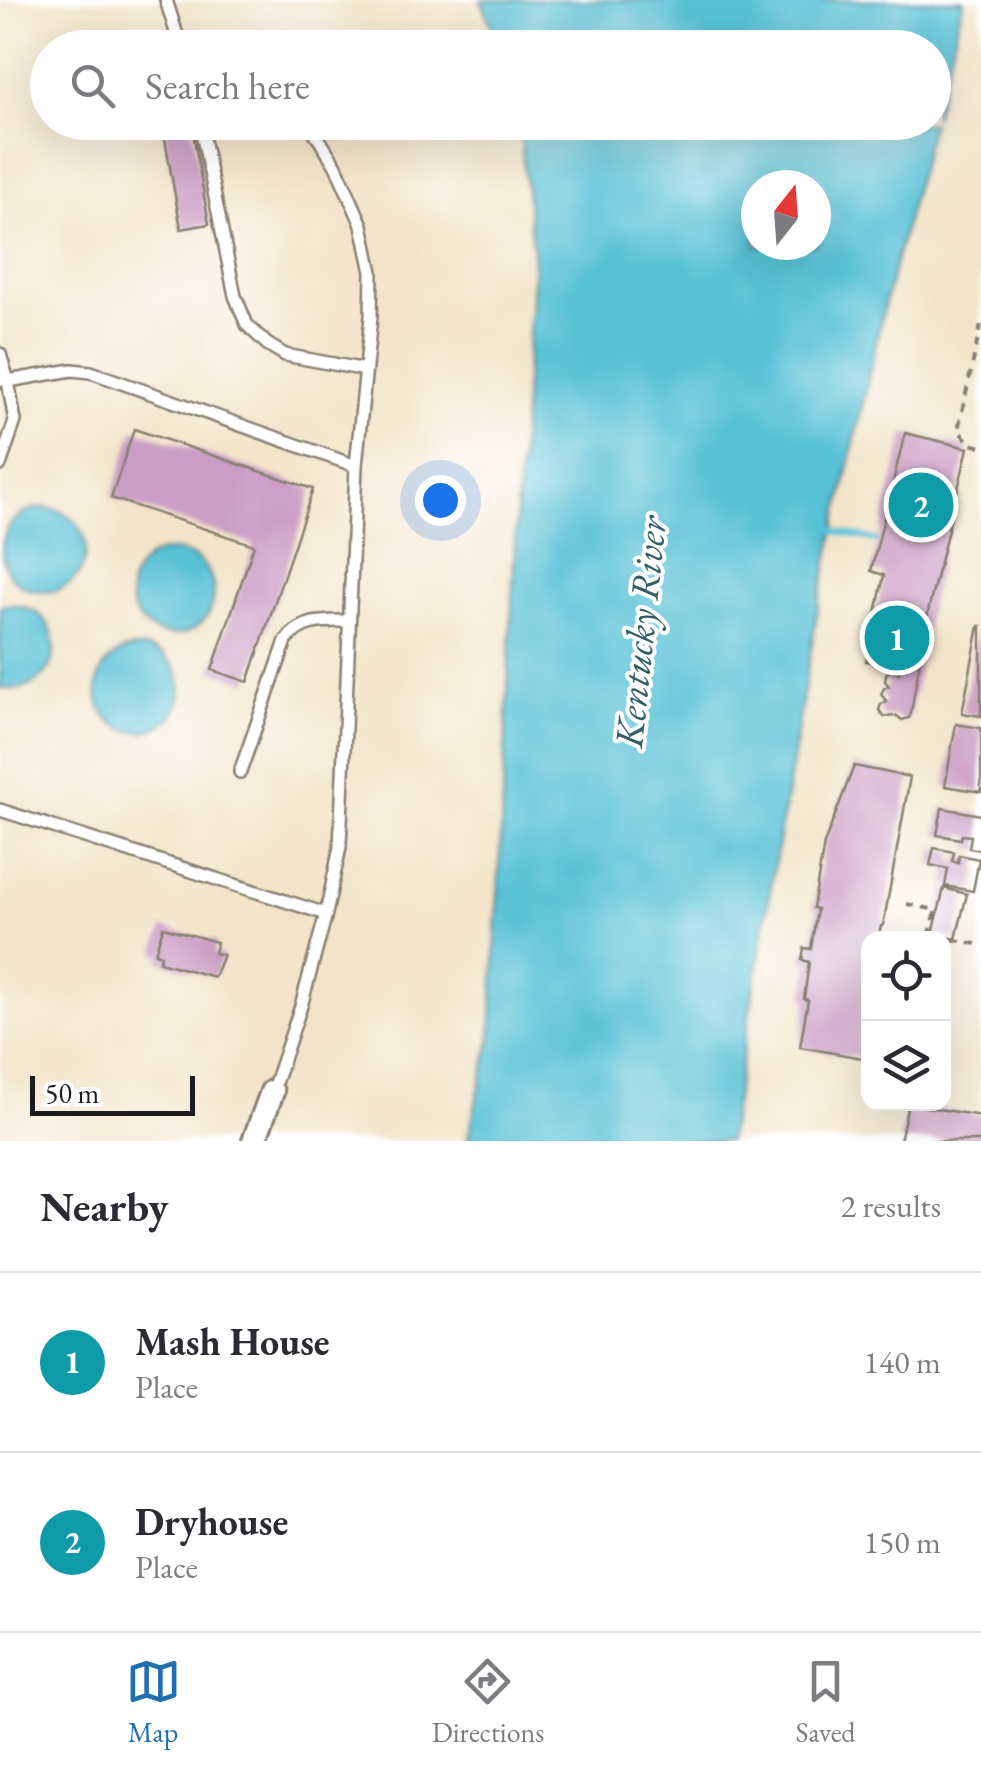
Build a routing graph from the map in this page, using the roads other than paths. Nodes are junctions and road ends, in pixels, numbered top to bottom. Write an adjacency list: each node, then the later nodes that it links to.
1 (166, 0): 2 (lane)
2 (175, 30)
3 (204, 140): 6 (lane)
4 (320, 140): 6 (lane)
5 (0, 354): 7 (lane)
6 (366, 370): 9 (lane)
7 (4, 380): 8 (lane); 9 (lane)
8 (0, 465)
9 (356, 466): 10 (lane)
10 (350, 621): 11 (lane); 13 (lane)
11 (240, 772)
12 (0, 810): 13 (lane)
13 (326, 914): 14 (lane)
14 (272, 1092): 15 (street)
15 (254, 1141)

